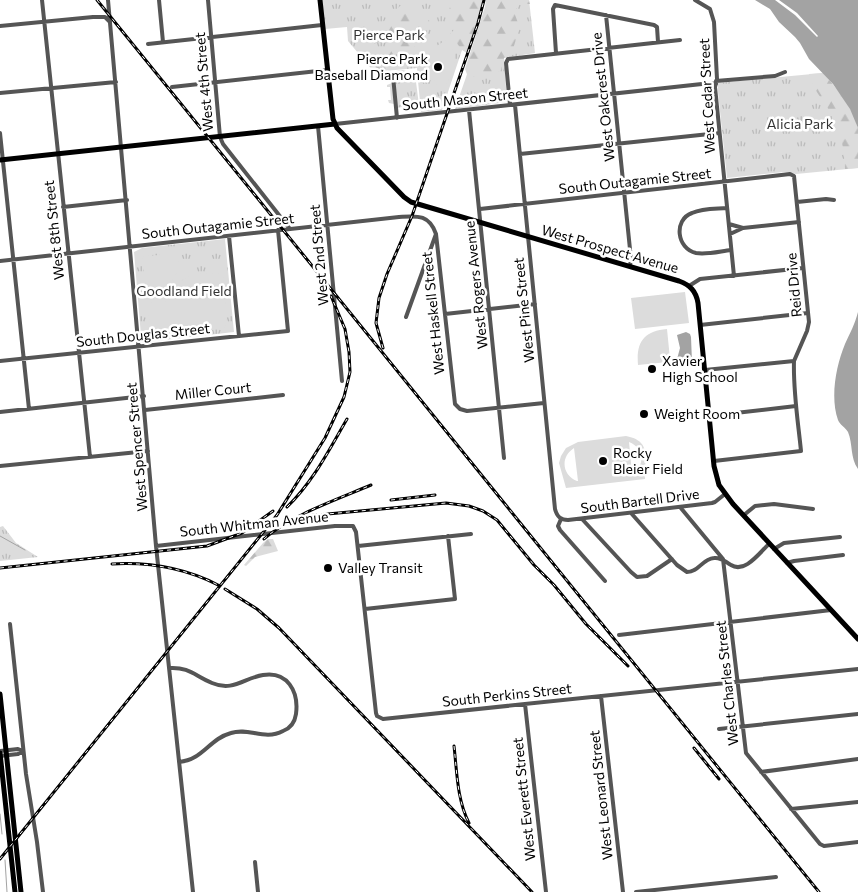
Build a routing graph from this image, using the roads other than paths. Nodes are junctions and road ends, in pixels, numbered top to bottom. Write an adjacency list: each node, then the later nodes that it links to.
1 (42, 0): 10 (street, West 8th Street)
2 (108, 0): 7 (street, West Spencer Street)
3 (159, 0): 16 (street)
4 (208, 0): 14 (street, West 4th Street)
5 (320, 0): 13 (main road)
6 (695, 0): 26 (street, West Cedar Street)
7 (110, 15): 9 (street); 11 (street, West Spencer Street)
8 (606, 15): 17 (street); 19 (street, West Oakcrest Drive); 20 (street)
9 (92, 17): 10 (street); 11 (street)
10 (44, 22): 12 (street); 28 (street, West 8th Street)
11 (110, 23): 24 (street, West Spencer Street)
12 (0, 26)
13 (322, 26): 14 (street); 21 (main road)
14 (211, 37): 16 (street); 25 (street, West 4th Street)
15 (680, 40): 17 (street)
16 (163, 42): 18 (street)
17 (658, 42): 19 (street)
18 (148, 44)
19 (609, 48): 20 (street); 30 (street, West Oakcrest Drive)
20 (556, 53): 31 (street, West Pine Street)
21 (327, 70): 25 (street); 34 (main road)
22 (785, 72): 26 (street, South Mason Street)
23 (382, 77): 33 (street)
24 (116, 82): 28 (street); 40 (street, West Spencer Street)
25 (215, 82): 27 (street); 38 (street, West 4th Street)
26 (716, 83): 30 (street, South Mason Street); 37 (street, West Cedar Street)
27 (172, 87)
28 (51, 88): 29 (street); 41 (street, West 8th Street)
29 (0, 93)
30 (614, 94): 31 (street, South Mason Street); 39 (street, West Oakcrest Drive)
31 (512, 105): 32 (street, South Mason Street); 42 (street, West Pine Street)
32 (469, 110): 33 (street, South Mason Street); 54 (street, West Rogers Avenue)
33 (397, 118): 34 (street, South Mason Street)
34 (335, 124): 35 (main road, South Mason Street); 52 (main road, West Prospect Avenue)
35 (318, 126): 38 (main road, South Mason Street); 59 (street, West 2nd Street)
36 (0, 133): 43 (street)
37 (719, 133): 39 (street); 45 (street, West Cedar Street)
38 (218, 137): 40 (main road, South Mason Street); 61 (street, West 4th Street)
39 (619, 144): 42 (street); 46 (street, West Oakcrest Drive)
40 (122, 147): 41 (main road, South Mason Street); 47 (street, West Spencer Street)
41 (58, 154): 43 (main road, South Mason Street); 51 (street, West 8th Street)
42 (520, 154): 50 (street, West Pine Street)
43 (1, 160): 70 (street)
44 (792, 175): 45 (street, South Outagamie Street); 49 (street, Reid Drive)
45 (724, 182): 46 (street, South Outagamie Street); 53 (street, West Cedar Street)
46 (624, 193): 50 (street, South Outagamie Street); 72 (street, West Oakcrest Drive)
47 (127, 200): 51 (street); 67 (street, West Spencer Street)
48 (834, 200): 49 (street)
49 (797, 202): 57 (street, Reid Drive)
50 (525, 204): 54 (street, South Outagamie Street); 66 (street, West Pine Street)
51 (63, 206): 69 (street, West 8th Street)
52 (430, 207): 55 (street); 56 (main road, West Prospect Avenue)
53 (727, 208): 58 (street, West Cedar Street); 68 (street)
54 (480, 209): 56 (street, West Rogers Avenue)
55 (426, 219): 59 (street, South Outagamie Street); 63 (street, West Haskell Street)
56 (481, 222): 66 (main road, West Prospect Avenue); 77 (street, West Rogers Avenue)
57 (799, 222): 60 (street); 73 (street, Reid Drive)
58 (729, 224): 60 (street); 64 (street, West Cedar Street)
59 (328, 225): 61 (street, South Outagamie Street); 89 (street, West 2nd Street)
60 (742, 228): 64 (street)
61 (290, 229): 62 (street, South Outagamie Street)
62 (278, 230): 65 (street, South Outagamie Street); 82 (street, South Douglas Street)
63 (436, 234): 79 (street, West Haskell Street); 80 (street)
64 (730, 234): 68 (street, West Cedar Street)
65 (229, 236): 67 (street, South Outagamie Street); 82 (street)
66 (528, 236): 72 (main road, West Prospect Avenue); 76 (street, West Pine Street)
67 (131, 247): 69 (street, South Outagamie Street); 83 (street, West Spencer Street)
68 (731, 250): 74 (street, West Cedar Street)
69 (68, 253): 70 (street, South Outagamie Street); 84 (street, West 8th Street)
70 (13, 259): 71 (street, South Outagamie Street); 85 (street)
71 (0, 261)
72 (630, 266): 75 (main road, West Prospect Avenue)
73 (804, 268): 74 (street); 78 (street, Reid Drive)
74 (734, 276): 75 (street)
75 (690, 286): 81 (main road, West Prospect Avenue)
76 (535, 304): 77 (street); 93 (street, West Pine Street)
77 (490, 308): 79 (street); 95 (street, West Rogers Avenue)
78 (808, 313): 81 (street); 87 (street, Reid Drive)
79 (445, 314): 95 (street, West Haskell Street)
80 (406, 317)
81 (700, 325): 88 (main road, West Prospect Avenue)
82 (239, 336): 83 (street, South Douglas Street)
83 (140, 346): 84 (street, South Douglas Street); 91 (street, West Spencer Street)
84 (79, 353): 85 (street, South Douglas Street); 92 (street, West 8th Street)
85 (24, 359): 86 (street, South Douglas Street); 96 (street)
86 (0, 361)
87 (794, 361): 88 (street); 94 (street, Reid Drive)
88 (705, 370): 99 (main road, West Prospect Avenue)
89 (342, 381)
90 (283, 395): 97 (street, Miller Court)
91 (144, 396): 92 (street); 97 (street, West Spencer Street)
92 (84, 402): 96 (street); 101 (street, West 8th Street)
93 (544, 403): 95 (street); 110 (street, West Pine Street)
94 (796, 406): 99 (street); 103 (street, Reid Drive)
95 (500, 408): 102 (street, West Rogers Avenue)
96 (29, 409): 98 (street)
97 (145, 410): 100 (street, West Spencer Street)
98 (0, 412)
99 (709, 416): 103 (main road, West Prospect Avenue)
100 (148, 451): 101 (street); 116 (street, West Spencer Street)
101 (90, 457): 104 (street)
102 (504, 458)
103 (714, 461): 105 (main road, West Prospect Avenue)
104 (0, 466)
105 (725, 494): 106 (street, South Bartell Drive); 109 (main road, West Prospect Avenue)
106 (680, 507): 108 (street, South Bartell Drive); 121 (street)
107 (813, 509): 109 (street)
108 (631, 513): 111 (street, South Bartell Drive); 120 (street)
109 (744, 515): 115 (main road, West Prospect Avenue)
110 (561, 519): 111 (street, South Bartell Drive); 123 (street)
111 (582, 519): 120 (street)
112 (471, 534): 113 (street)
113 (448, 536): 117 (street); 124 (street)
114 (840, 537): 118 (street)
115 (770, 544): 118 (main road, West Prospect Avenue); 121 (street)
116 (156, 546): 117 (street, South Whitman Avenue); 130 (street, West Spencer Street)
117 (358, 546): 124 (street)
118 (774, 549): 122 (main road, West Prospect Avenue)
119 (843, 555): 122 (street)
120 (672, 559): 121 (street)
121 (724, 559): 126 (street, West Charles Street)
122 (788, 563): 125 (main road, West Prospect Avenue)
123 (605, 581)
124 (365, 609): 135 (street, South Perkins Street)
125 (831, 610): 126 (street); 129 (main road, West Prospect Avenue)
126 (731, 622): 128 (street); 132 (street, West Charles Street)
127 (10, 624): 139 (street)
128 (619, 635)
129 (858, 639)
130 (170, 668): 142 (street, West Spencer Street); 142 (street)
131 (858, 668): 132 (street, South Perkins Street)
132 (738, 682): 134 (street, South Perkins Street); 137 (street, West Charles Street)
133 (0, 694): 140 (main road)
134 (601, 696): 135 (street, South Perkins Street); 155 (street, West Leonard Street)
135 (525, 704): 154 (street, West Everett Street)
136 (858, 714): 137 (street)
137 (743, 726): 138 (street); 143 (street, West Charles Street)
138 (719, 729)
139 (23, 751): 140 (street); 151 (street)
140 (2, 753): 149 (main road); 150 (main road)
141 (858, 759): 143 (street)
142 (179, 762): 152 (street, West Spencer Street)
143 (761, 772): 145 (street, West Charles Street)
144 (858, 802): 145 (street)
145 (791, 810): 146 (street, West Charles Street)
146 (858, 842)
147 (255, 862): 153 (street)
148 (776, 877): 156 (street)
149 (15, 892)
150 (21, 892)
151 (43, 892)
152 (193, 892)
153 (258, 892)
154 (546, 892)
155 (622, 892)
156 (636, 892)

